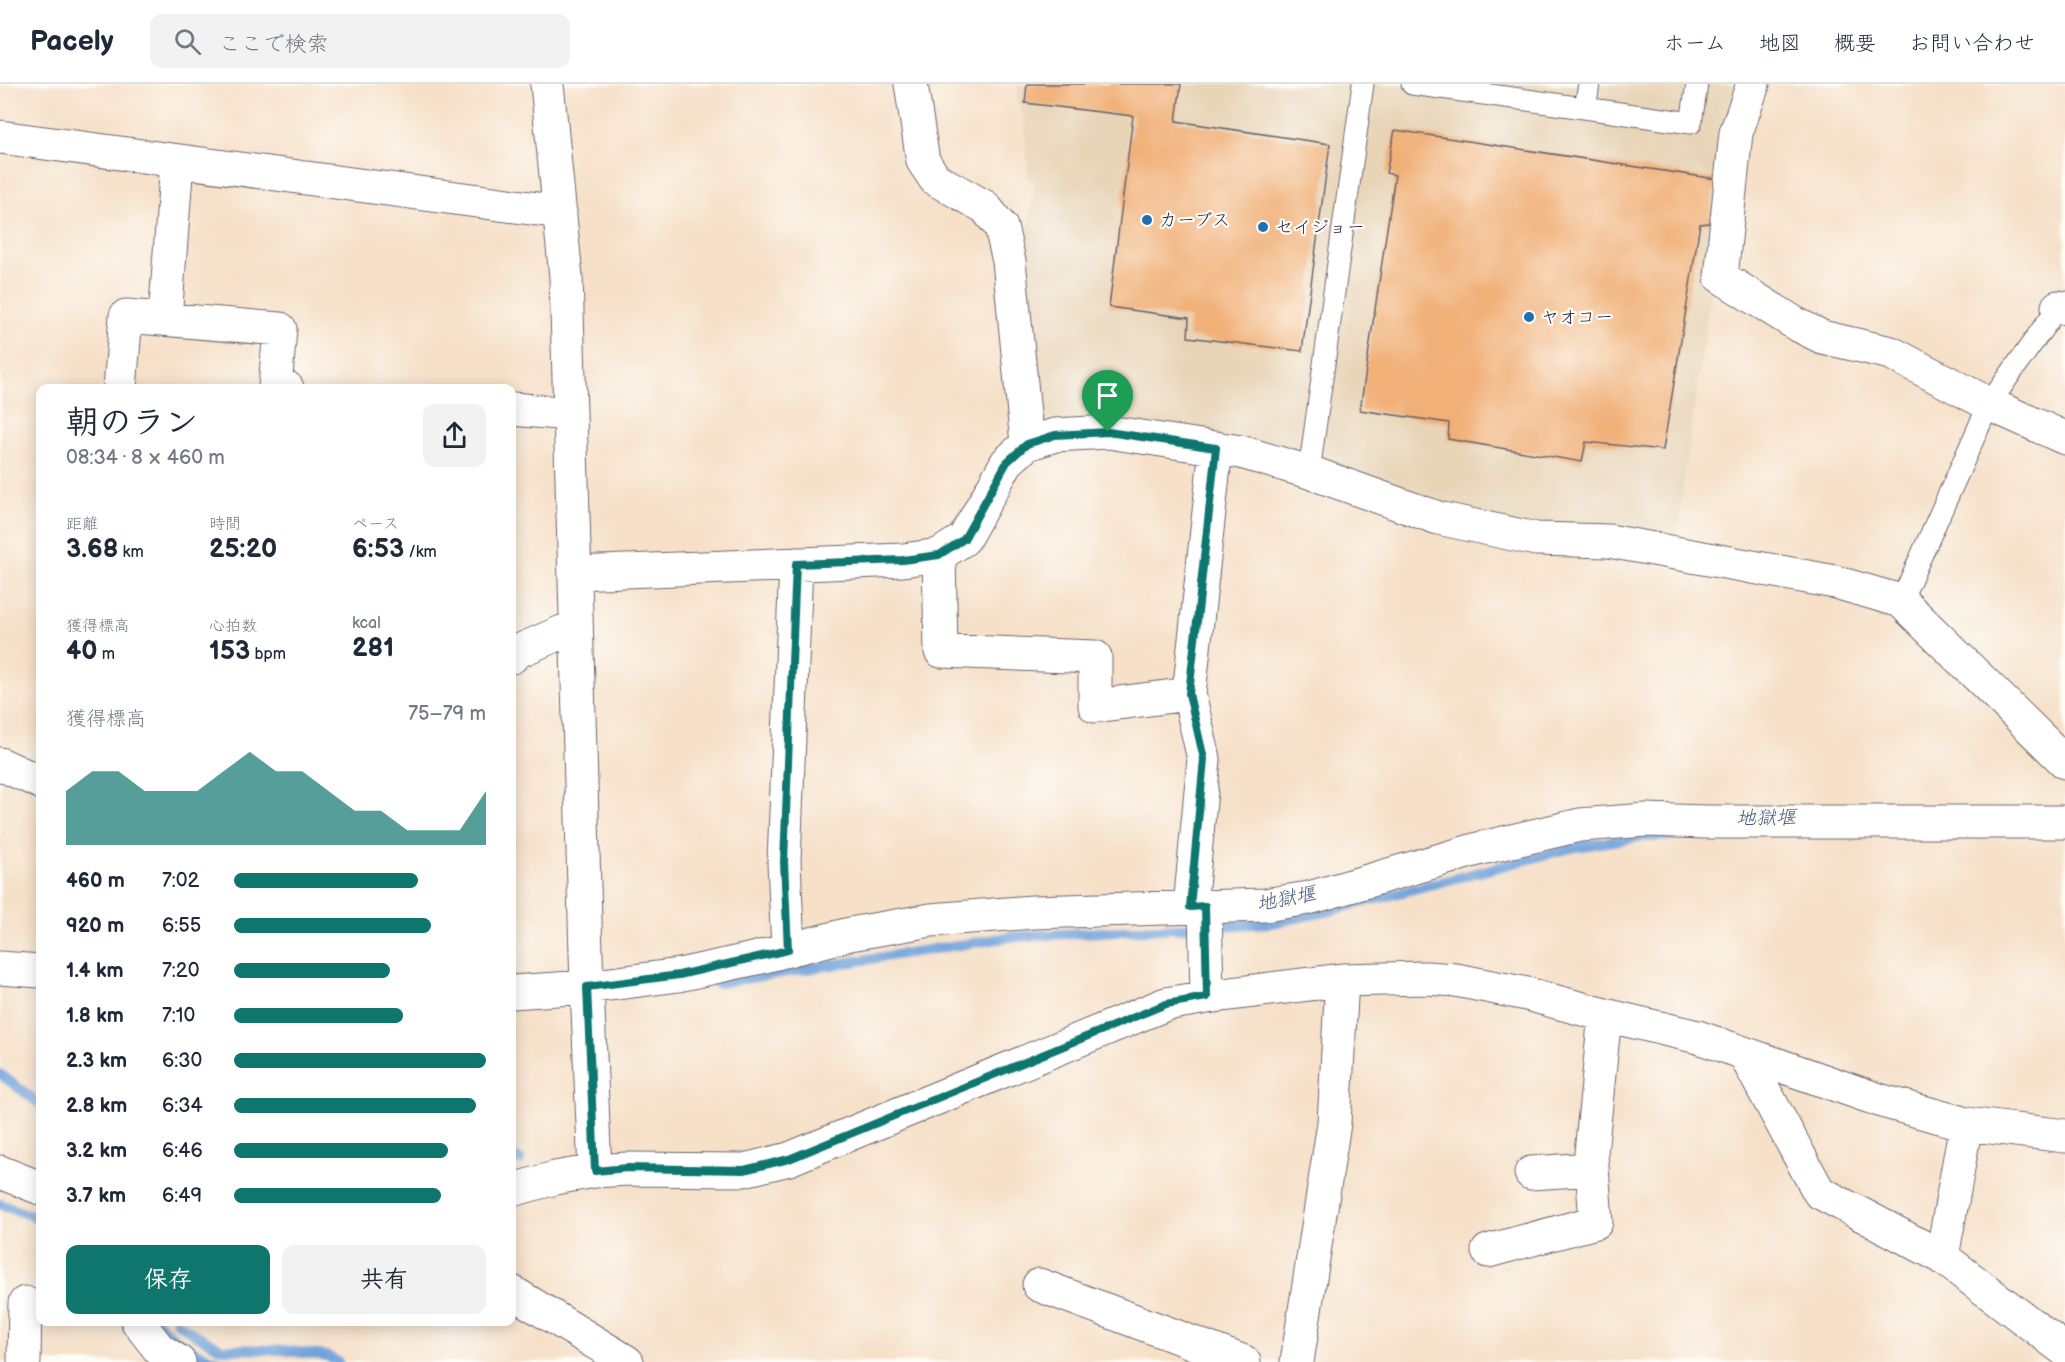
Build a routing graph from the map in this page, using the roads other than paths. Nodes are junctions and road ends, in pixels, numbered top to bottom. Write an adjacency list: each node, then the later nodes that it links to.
1 (547, 84): 11 (street)
2 (911, 84): 20 (street)
3 (1363, 84): 22 (lane)
4 (1589, 84): 8 (lane)
5 (1697, 84): 8 (lane)
6 (1753, 84): 16 (street)
7 (1421, 85): 8 (lane)
8 (1585, 108)
9 (0, 137): 10 (street)
10 (177, 161): 11 (street); 13 (street)
11 (560, 213): 18 (street)
12 (2063, 306): 16 (lane)
13 (165, 319): 14 (street); 15 (street)
14 (120, 384)
15 (275, 384)
16 (1989, 404): 19 (street); 26 (lane)
17 (516, 409): 18 (street)
18 (570, 414): 25 (street)
19 (2065, 438)
20 (1027, 444): 21 (street); 23 (street)
21 (1216, 448): 22 (street); 29 (street)
22 (1309, 472): 26 (street)
23 (939, 555): 24 (street); 29 (street)
24 (796, 564): 25 (street); 35 (street)
25 (575, 573): 27 (street)
26 (1901, 601): 30 (street)
27 (576, 626): 28 (street); 39 (street)
28 (516, 652)
29 (1189, 694): 34 (street)
30 (2065, 762)
31 (0, 764): 32 (street)
32 (36, 780)
33 (2065, 822): 34 (street)
34 (1198, 907): 35 (street); 41 (street)
35 (788, 950): 39 (street)
36 (0, 968): 37 (street)
37 (36, 971)
38 (1342, 980): 41 (street); 42 (street); 63 (street)
39 (587, 987): 40 (street); 47 (street)
40 (516, 992)
41 (1207, 997): 47 (street)
42 (1605, 1015): 43 (street); 46 (street)
43 (1744, 1053): 44 (street); 53 (street)
44 (1966, 1124): 45 (street); 53 (street)
45 (2065, 1136)
46 (1592, 1168): 49 (street); 52 (street)
47 (595, 1171): 51 (street)
48 (0, 1172): 50 (street)
49 (1531, 1173)
50 (36, 1186)
51 (516, 1189)
52 (1488, 1251)
53 (1942, 1257): 58 (street)
54 (1039, 1285): 62 (street)
55 (516, 1294): 61 (street)
56 (22, 1304): 59 (street)
57 (141, 1326): 60 (street)
58 (2065, 1350)
59 (24, 1362)
60 (179, 1362)
61 (627, 1362)
62 (1244, 1362)
63 (1297, 1362)

